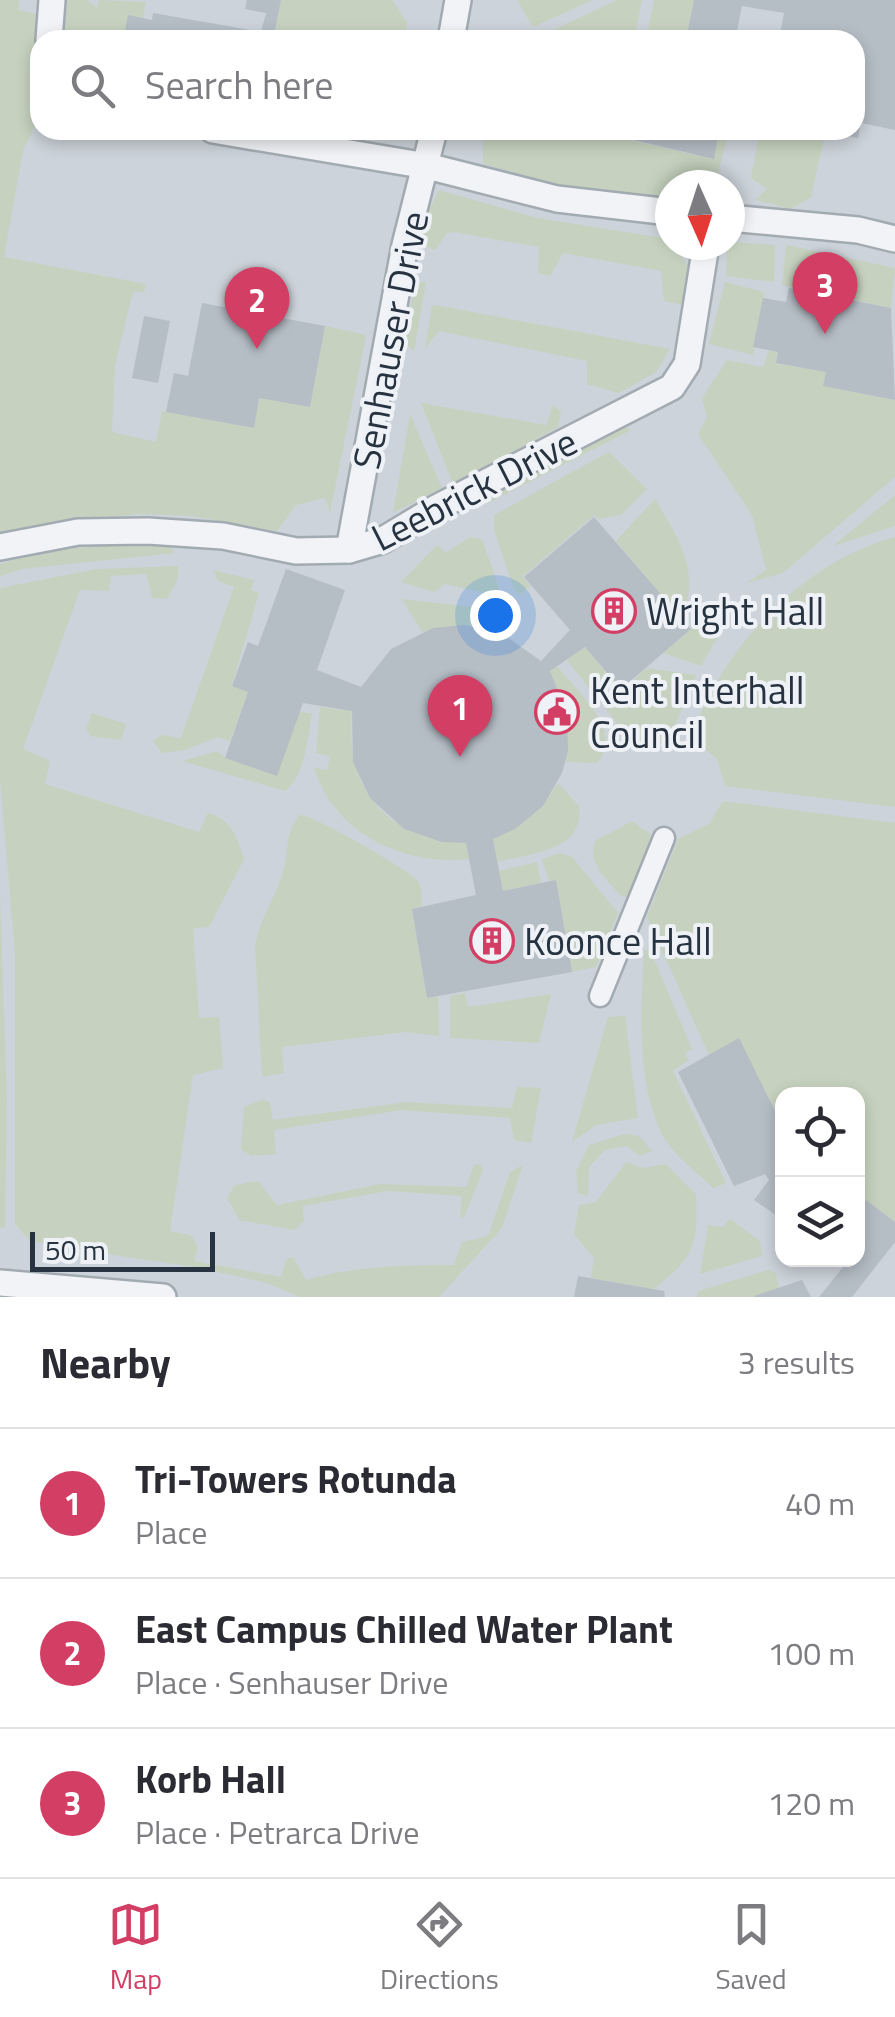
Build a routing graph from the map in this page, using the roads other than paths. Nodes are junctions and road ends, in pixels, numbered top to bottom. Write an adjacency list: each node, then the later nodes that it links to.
1 (52, 0): 3 (street)
2 (458, 0): 4 (street)
3 (49, 30)
4 (452, 30)
5 (272, 140): 7 (street)
6 (432, 140): 7 (street, Senhauser Drive)
7 (427, 166): 8 (street); 13 (street, Senhauser Drive)
8 (655, 210)
9 (745, 219): 10 (street)
10 (895, 239)
11 (704, 260): 13 (street, Leebrick Drive)
12 (0, 547): 13 (street, Leebrick Drive)
13 (349, 550)
14 (664, 838): 15 (street)
15 (600, 996)
16 (0, 1284): 17 (street)
17 (163, 1297)

